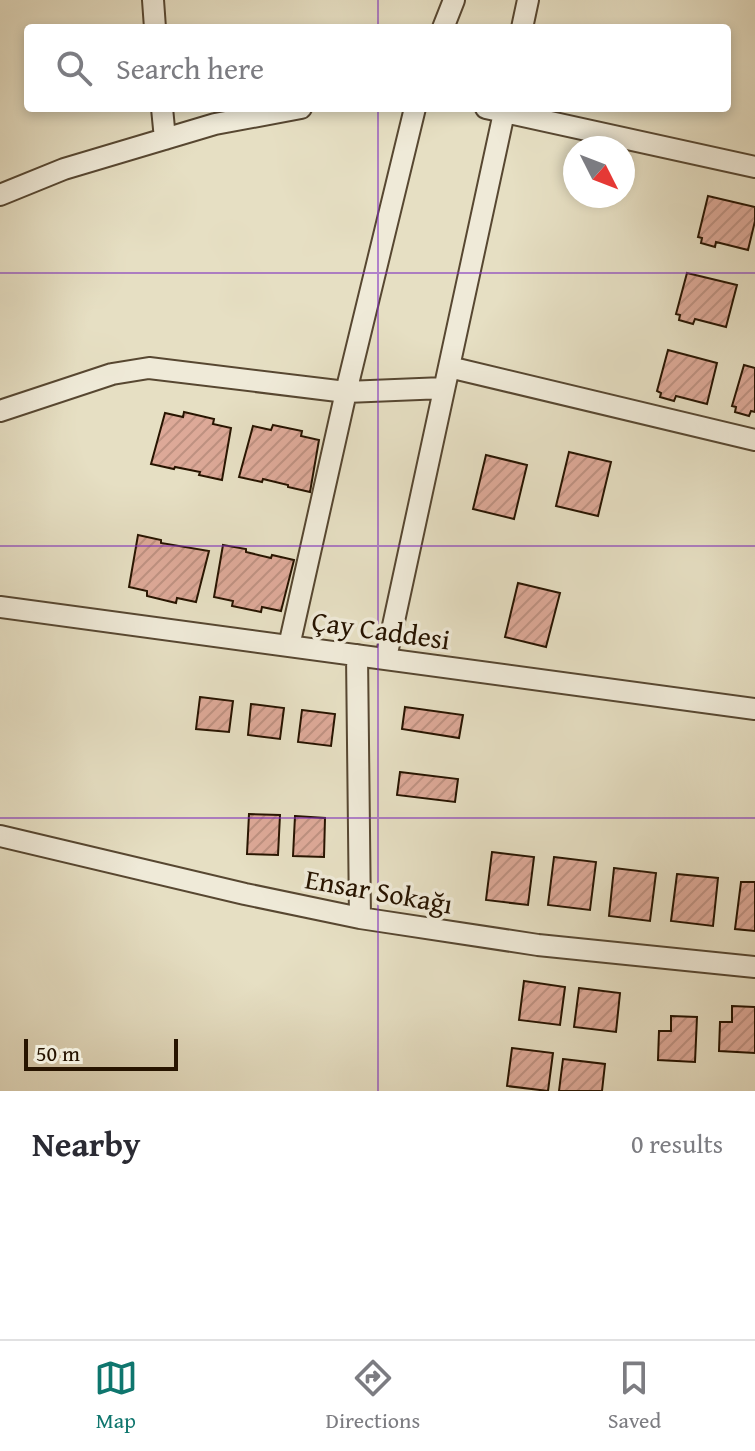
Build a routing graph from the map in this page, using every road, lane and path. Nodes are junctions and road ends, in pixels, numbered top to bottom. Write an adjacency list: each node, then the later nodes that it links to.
1 (153, 0): 4 (street)
2 (454, 0): 5 (street)
3 (528, 0): 6 (street)
4 (155, 24)
5 (445, 24)
6 (523, 24)
7 (162, 112): 12 (street)
8 (280, 112): 12 (street)
9 (414, 112): 17 (street)
10 (498, 112): 15 (street)
11 (507, 112): 13 (street)
12 (165, 139): 14 (street)
13 (755, 167)
14 (0, 195)
15 (449, 367): 16 (street); 19 (street)
16 (444, 388): 17 (street); 23 (street)
17 (346, 392): 18 (street); 21 (street)
18 (0, 411)
19 (755, 440)
20 (0, 607): 21 (street, Çay Caddesi)
21 (289, 646): 22 (street, Çay Caddesi)
22 (357, 655): 23 (street, Çay Caddesi); 26 (street)
23 (386, 658): 24 (street, Çay Caddesi)
24 (755, 709)
25 (0, 836): 26 (street, Ensar Sokağı)
26 (360, 918): 27 (street, Ensar Sokağı)
27 (755, 967)

